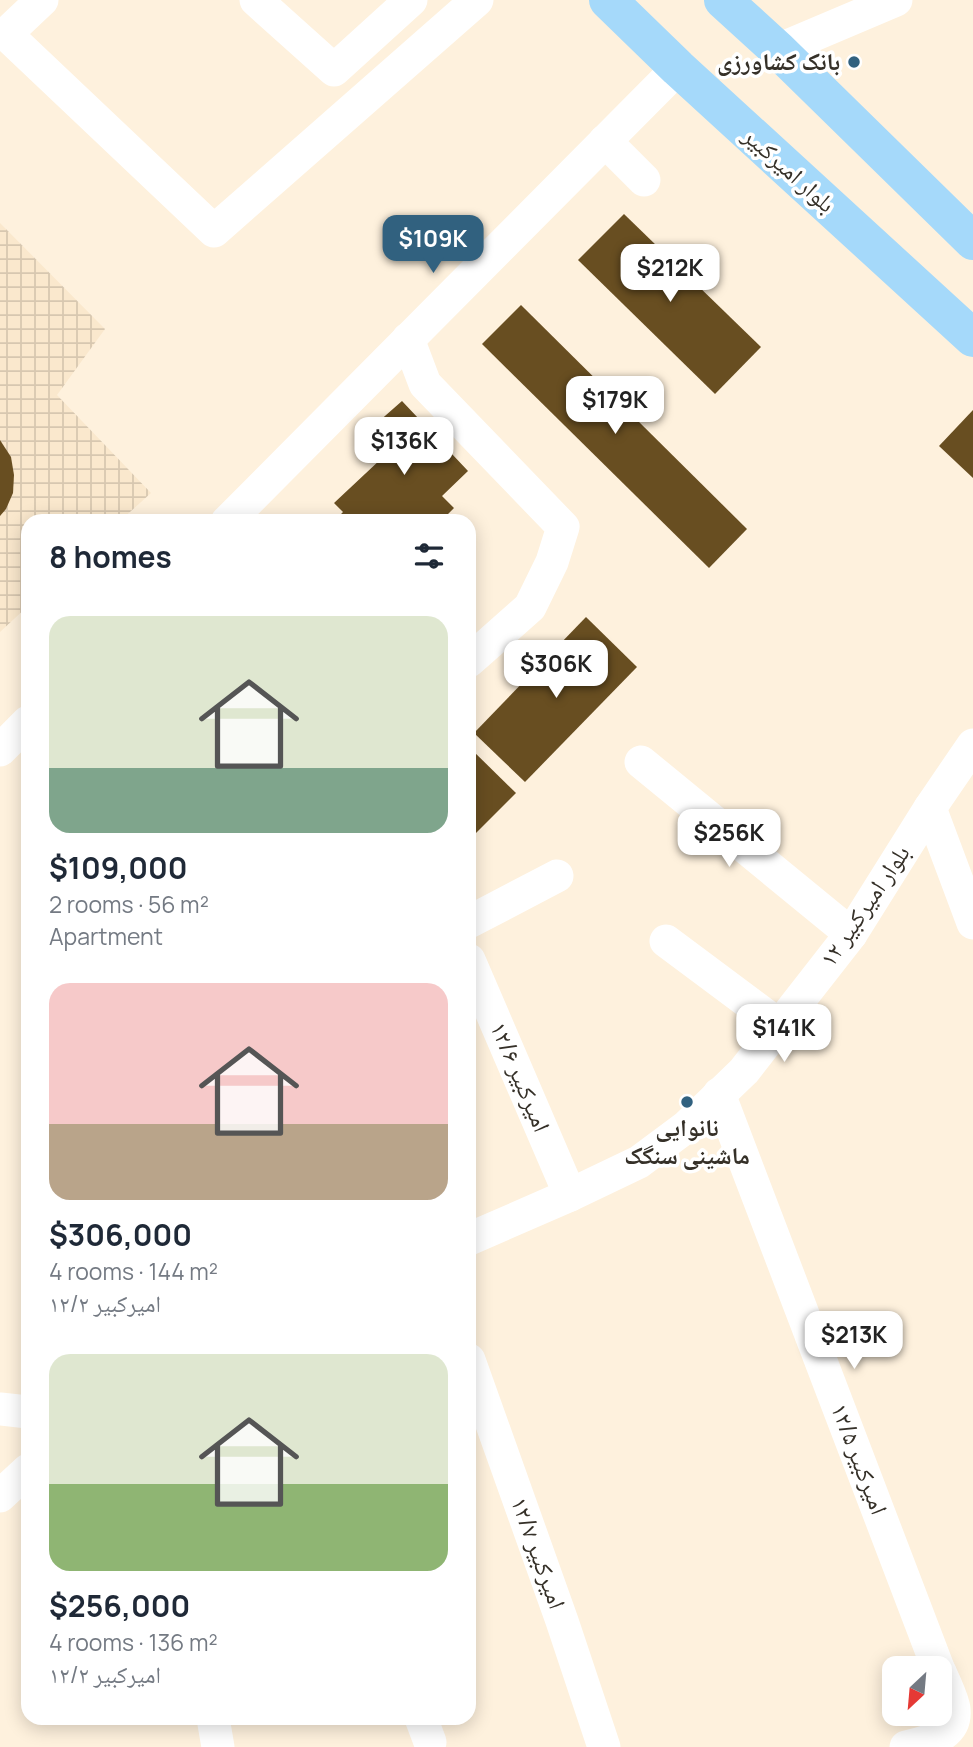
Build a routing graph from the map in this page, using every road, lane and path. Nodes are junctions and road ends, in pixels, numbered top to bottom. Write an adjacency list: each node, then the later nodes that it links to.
1 (43, 0): 4 (street)
2 (256, 0): 3 (street)
3 (411, 0)
4 (477, 0)
5 (608, 0): 9 (main road, بلوار امیرکبیر)
6 (723, 0): 8 (main road)
7 (896, 0): 8 (street)
8 (778, 50): 12 (main road)
9 (678, 68): 10 (street); 13 (main road, بلوار امیرکبیر)
10 (605, 141): 11 (street); 14 (street)
11 (644, 180)
12 (973, 241)
13 (973, 338)
14 (408, 339): 15 (street); 16 (street)
15 (235, 514)
16 (476, 656)
17 (21, 729): 19 (street)
18 (973, 745): 21 (street, ۱۲ بلوار امیرکبیر)
19 (0, 750)
20 (641, 762): 25 (street)
21 (930, 808): 24 (street); 25 (street, ۱۲ بلوار امیرکبیر)
22 (557, 876): 23 (street)
23 (476, 918)
24 (973, 923)
25 (850, 934): 28 (street, ۱۲ بلوار امیرکبیر)
26 (666, 941): 28 (street)
27 (476, 976): 30 (street, ۱۲/۶ امیرکبیر)
28 (779, 1026): 29 (street, ۱۲ بلوار امیرکبیر)
29 (719, 1094): 30 (street, ۱۲ بلوار امیرکبیر); 37 (street, ۱۲/۵ امیرکبیر)
30 (570, 1195): 31 (street, ۱۲ بلوار امیرکبیر)
31 (476, 1236)
32 (476, 1380): 43 (street, ۱۲/۷ امیرکبیر)
33 (0, 1409): 34 (street)
34 (21, 1411)
35 (21, 1476): 36 (street)
36 (0, 1496)
37 (934, 1656)
38 (952, 1704): 39 (street, ۱۲/۵ امیرکبیر)
39 (952, 1724)
40 (215, 1725): 42 (street)
41 (950, 1726): 44 (street, ۱۲/۵ امیرکبیر)
42 (218, 1747)
43 (604, 1747)
44 (906, 1747)

